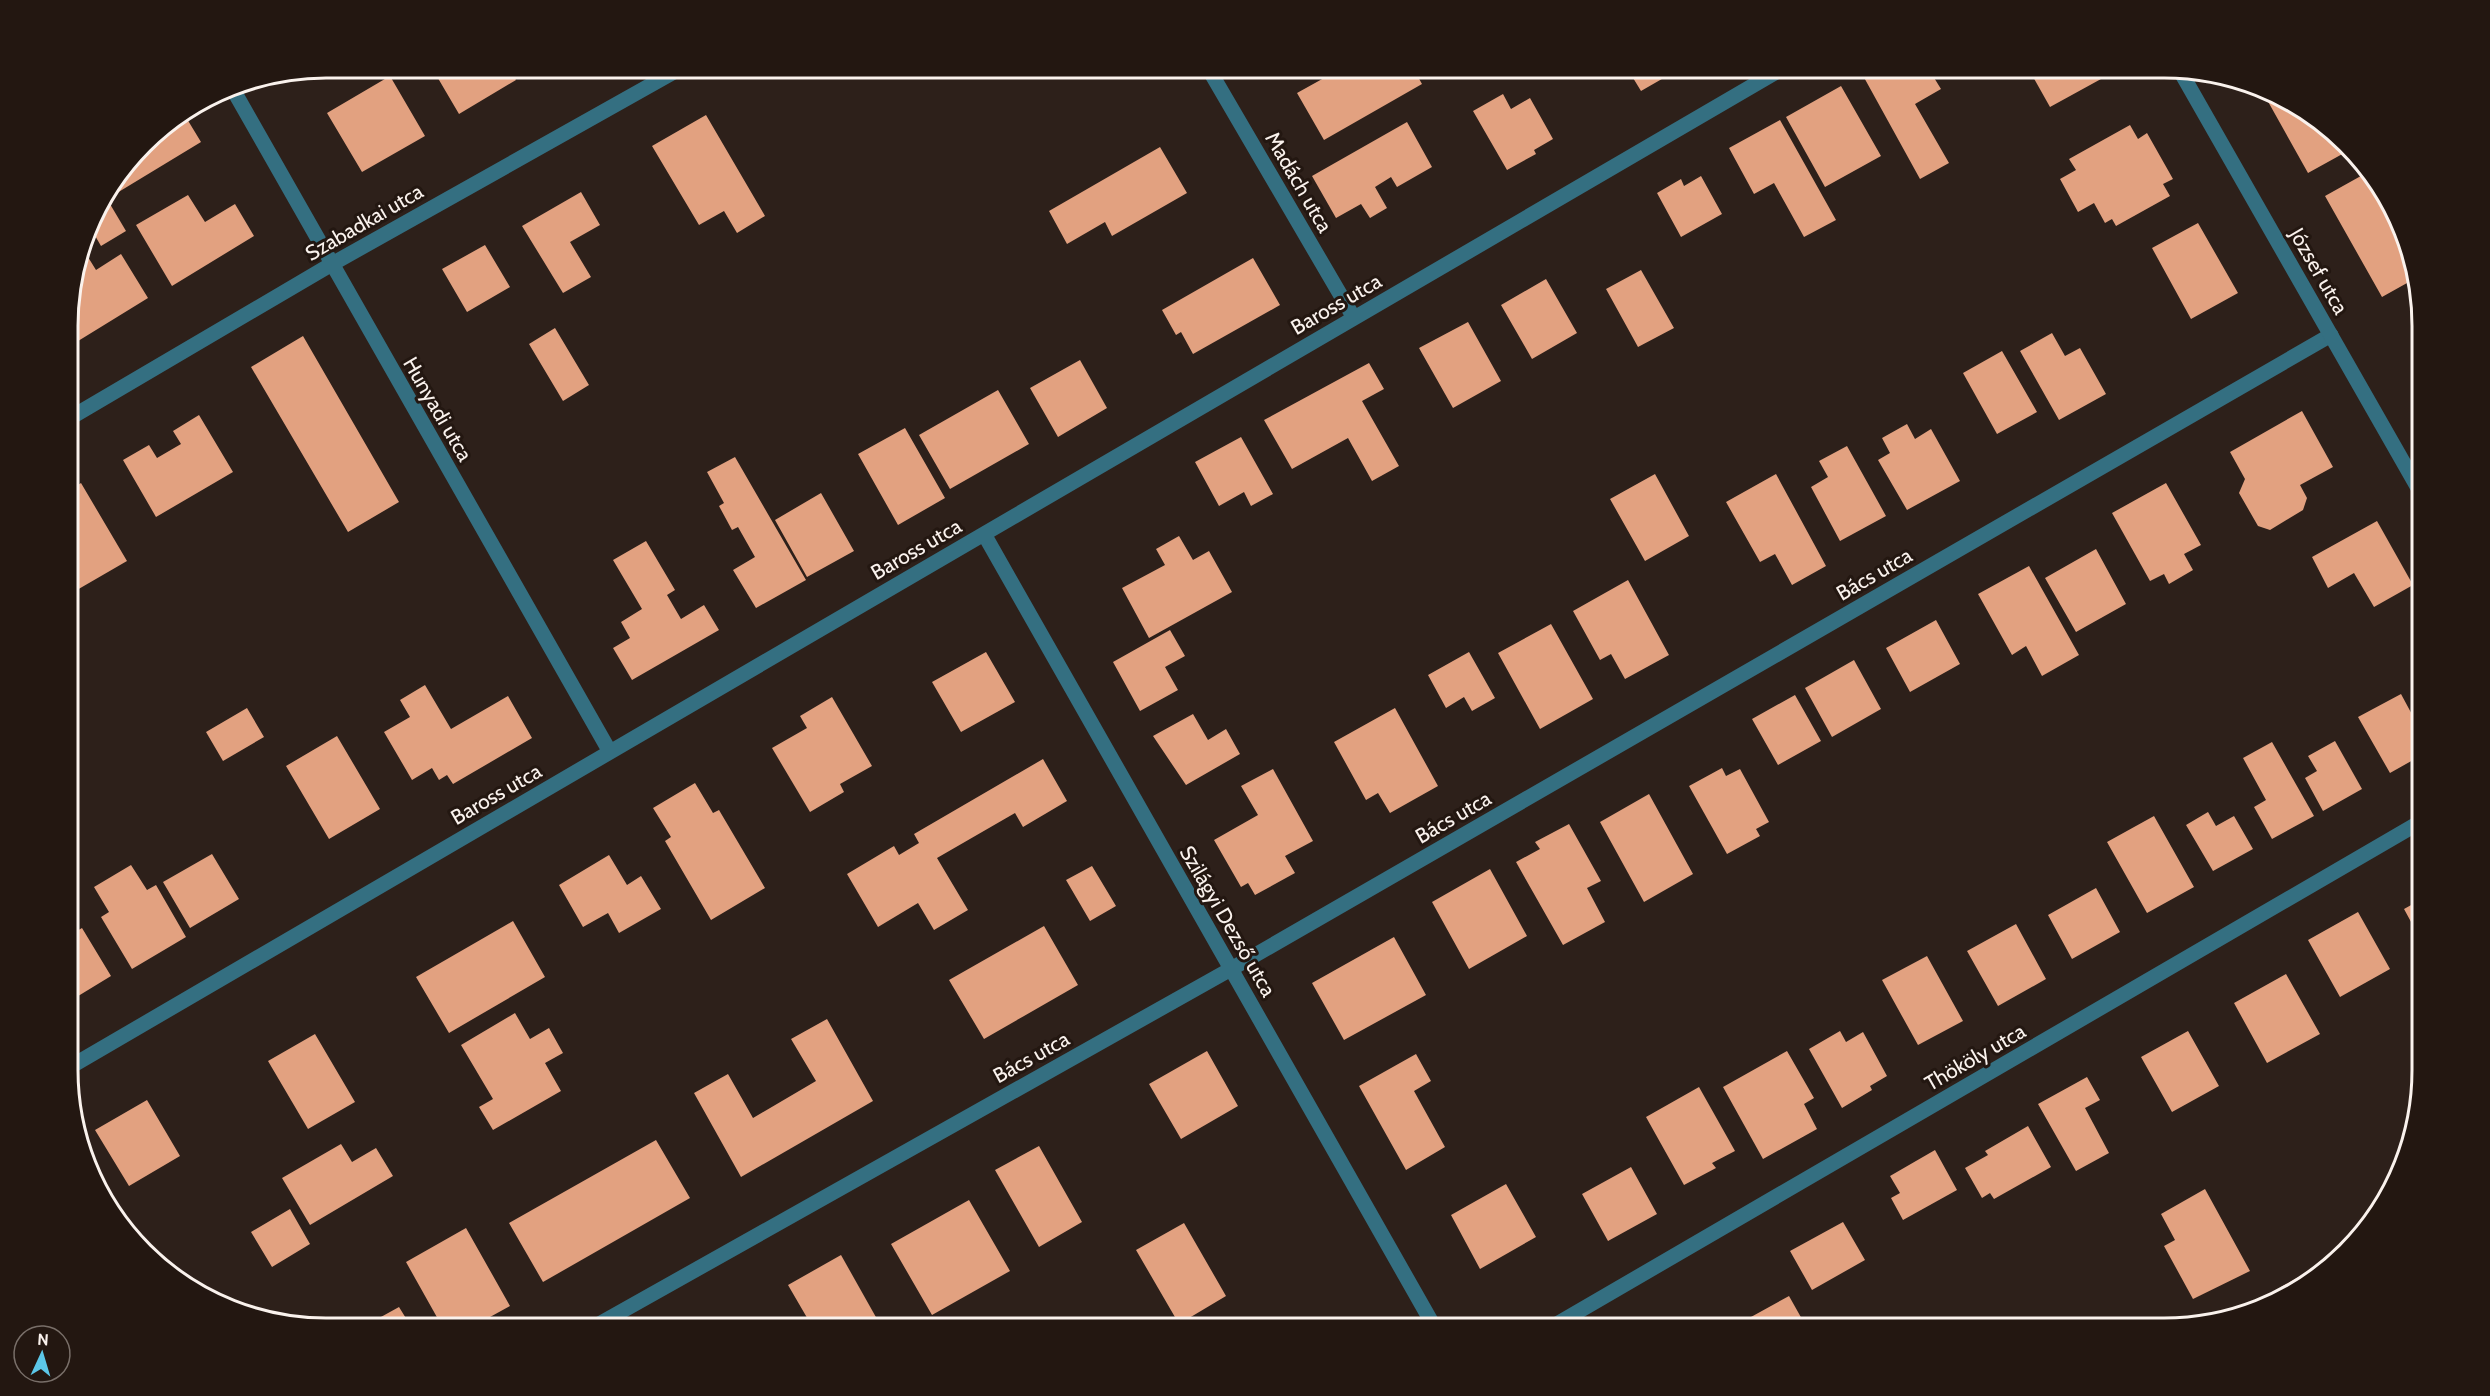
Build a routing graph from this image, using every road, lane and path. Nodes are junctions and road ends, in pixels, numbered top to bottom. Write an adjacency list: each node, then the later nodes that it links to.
1 (663, 78): 6 (street, Szabadkai utca)
2 (1214, 78): 7 (street, Madách utca)
3 (1767, 78): 7 (street, Baross utca)
4 (2185, 79): 8 (street, József utca)
5 (236, 95): 6 (street, Hunyadi utca)
6 (332, 264): 9 (street, Szabadkai utca); 12 (street, Hunyadi utca)
7 (1354, 318): 11 (street, Baross utca)
8 (2331, 335): 10 (street, József utca); 14 (street, Bács utca)
9 (78, 413)
10 (2412, 477)
11 (984, 534): 12 (street, Baross utca); 14 (street, Szilágyi Dezső utca)
12 (610, 752): 15 (street, Baross utca)
13 (2412, 827): 18 (street, Thököly utca)
14 (1231, 969): 16 (street, Bács utca); 17 (street, Szilágyi Dezső utca)
15 (78, 1062)
16 (610, 1318)
17 (1429, 1318)
18 (1567, 1318)

